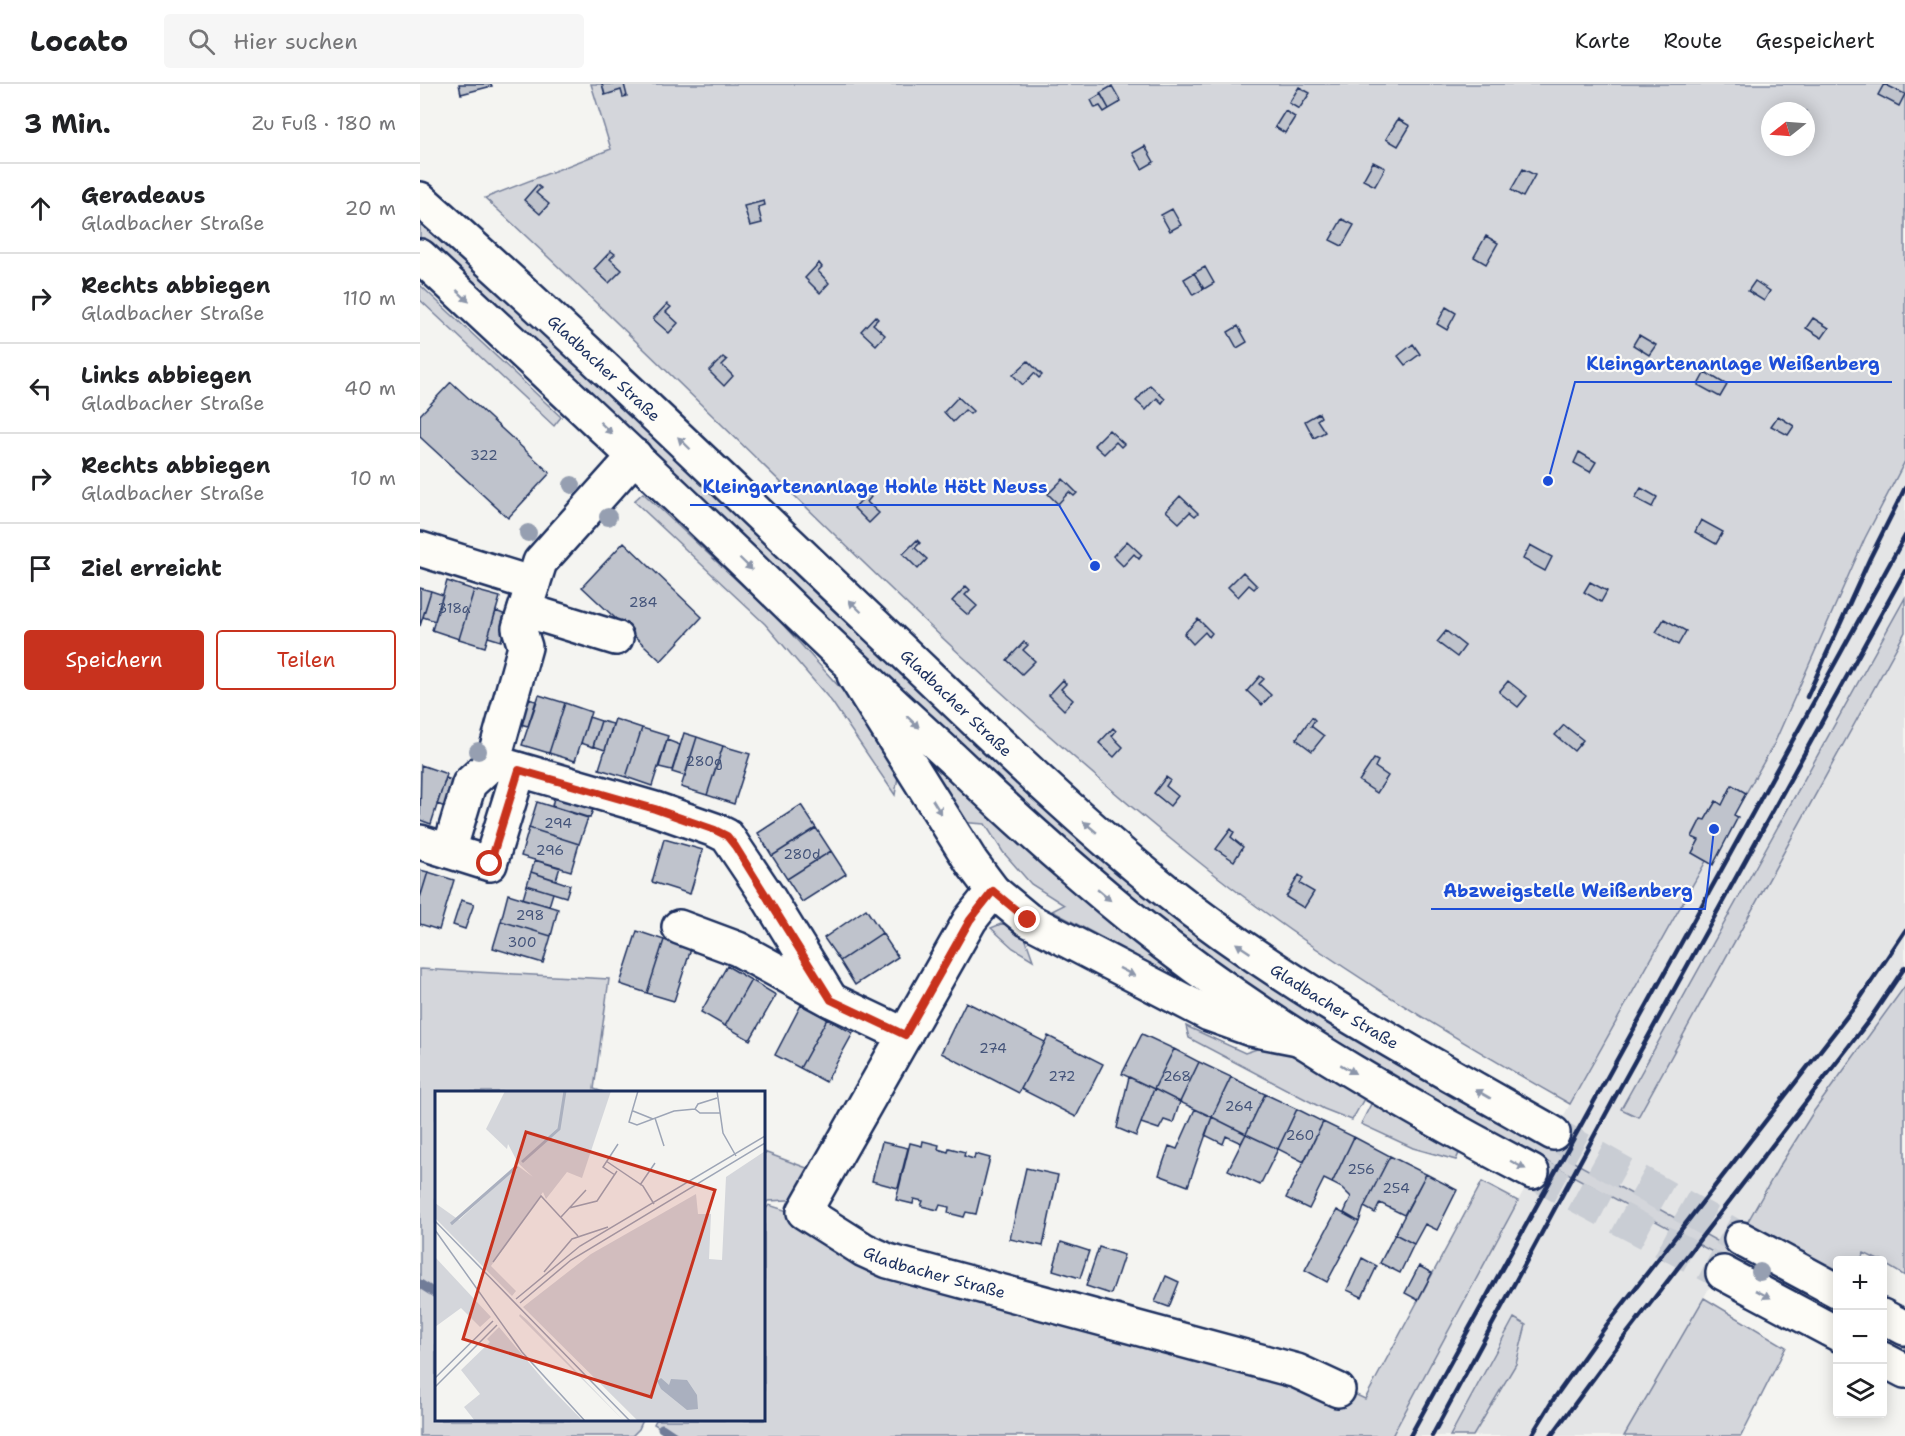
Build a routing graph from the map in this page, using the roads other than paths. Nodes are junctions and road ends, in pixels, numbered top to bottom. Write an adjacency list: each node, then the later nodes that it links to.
1 (420, 199): 15 (main road, Gladbacher Straße, one-way to 1)
2 (420, 256): 3 (main road, one-way to 3)
3 (635, 456): 5 (main road); 7 (main road, one-way to 7)
4 (420, 549): 5 (main road)
5 (529, 597): 6 (main road); 8 (main road)
6 (616, 638)
7 (840, 654): 10 (main road, one-way to 10); 14 (main road, one-way to 14)
8 (506, 766): 9 (main road); 9 (main road); 12 (main road)
9 (435, 847)
10 (993, 891): 13 (main road, Gladbacher Straße); 14 (main road, one-way to 14)
11 (679, 927): 12 (main road)
12 (831, 1000): 13 (main road)
13 (905, 1035): 25 (main road, Gladbacher Straße)
14 (1298, 1038): 16 (main road, one-way to 16)
15 (1553, 1133)
16 (1532, 1172)
17 (1741, 1239): 19 (main road)
18 (1723, 1273): 22 (main road, one-way to 22)
19 (1833, 1288)
20 (1887, 1319): 21 (main road)
21 (1905, 1328)
22 (1833, 1331)
23 (1887, 1362): 24 (main road)
24 (1905, 1371)
25 (1338, 1390)

